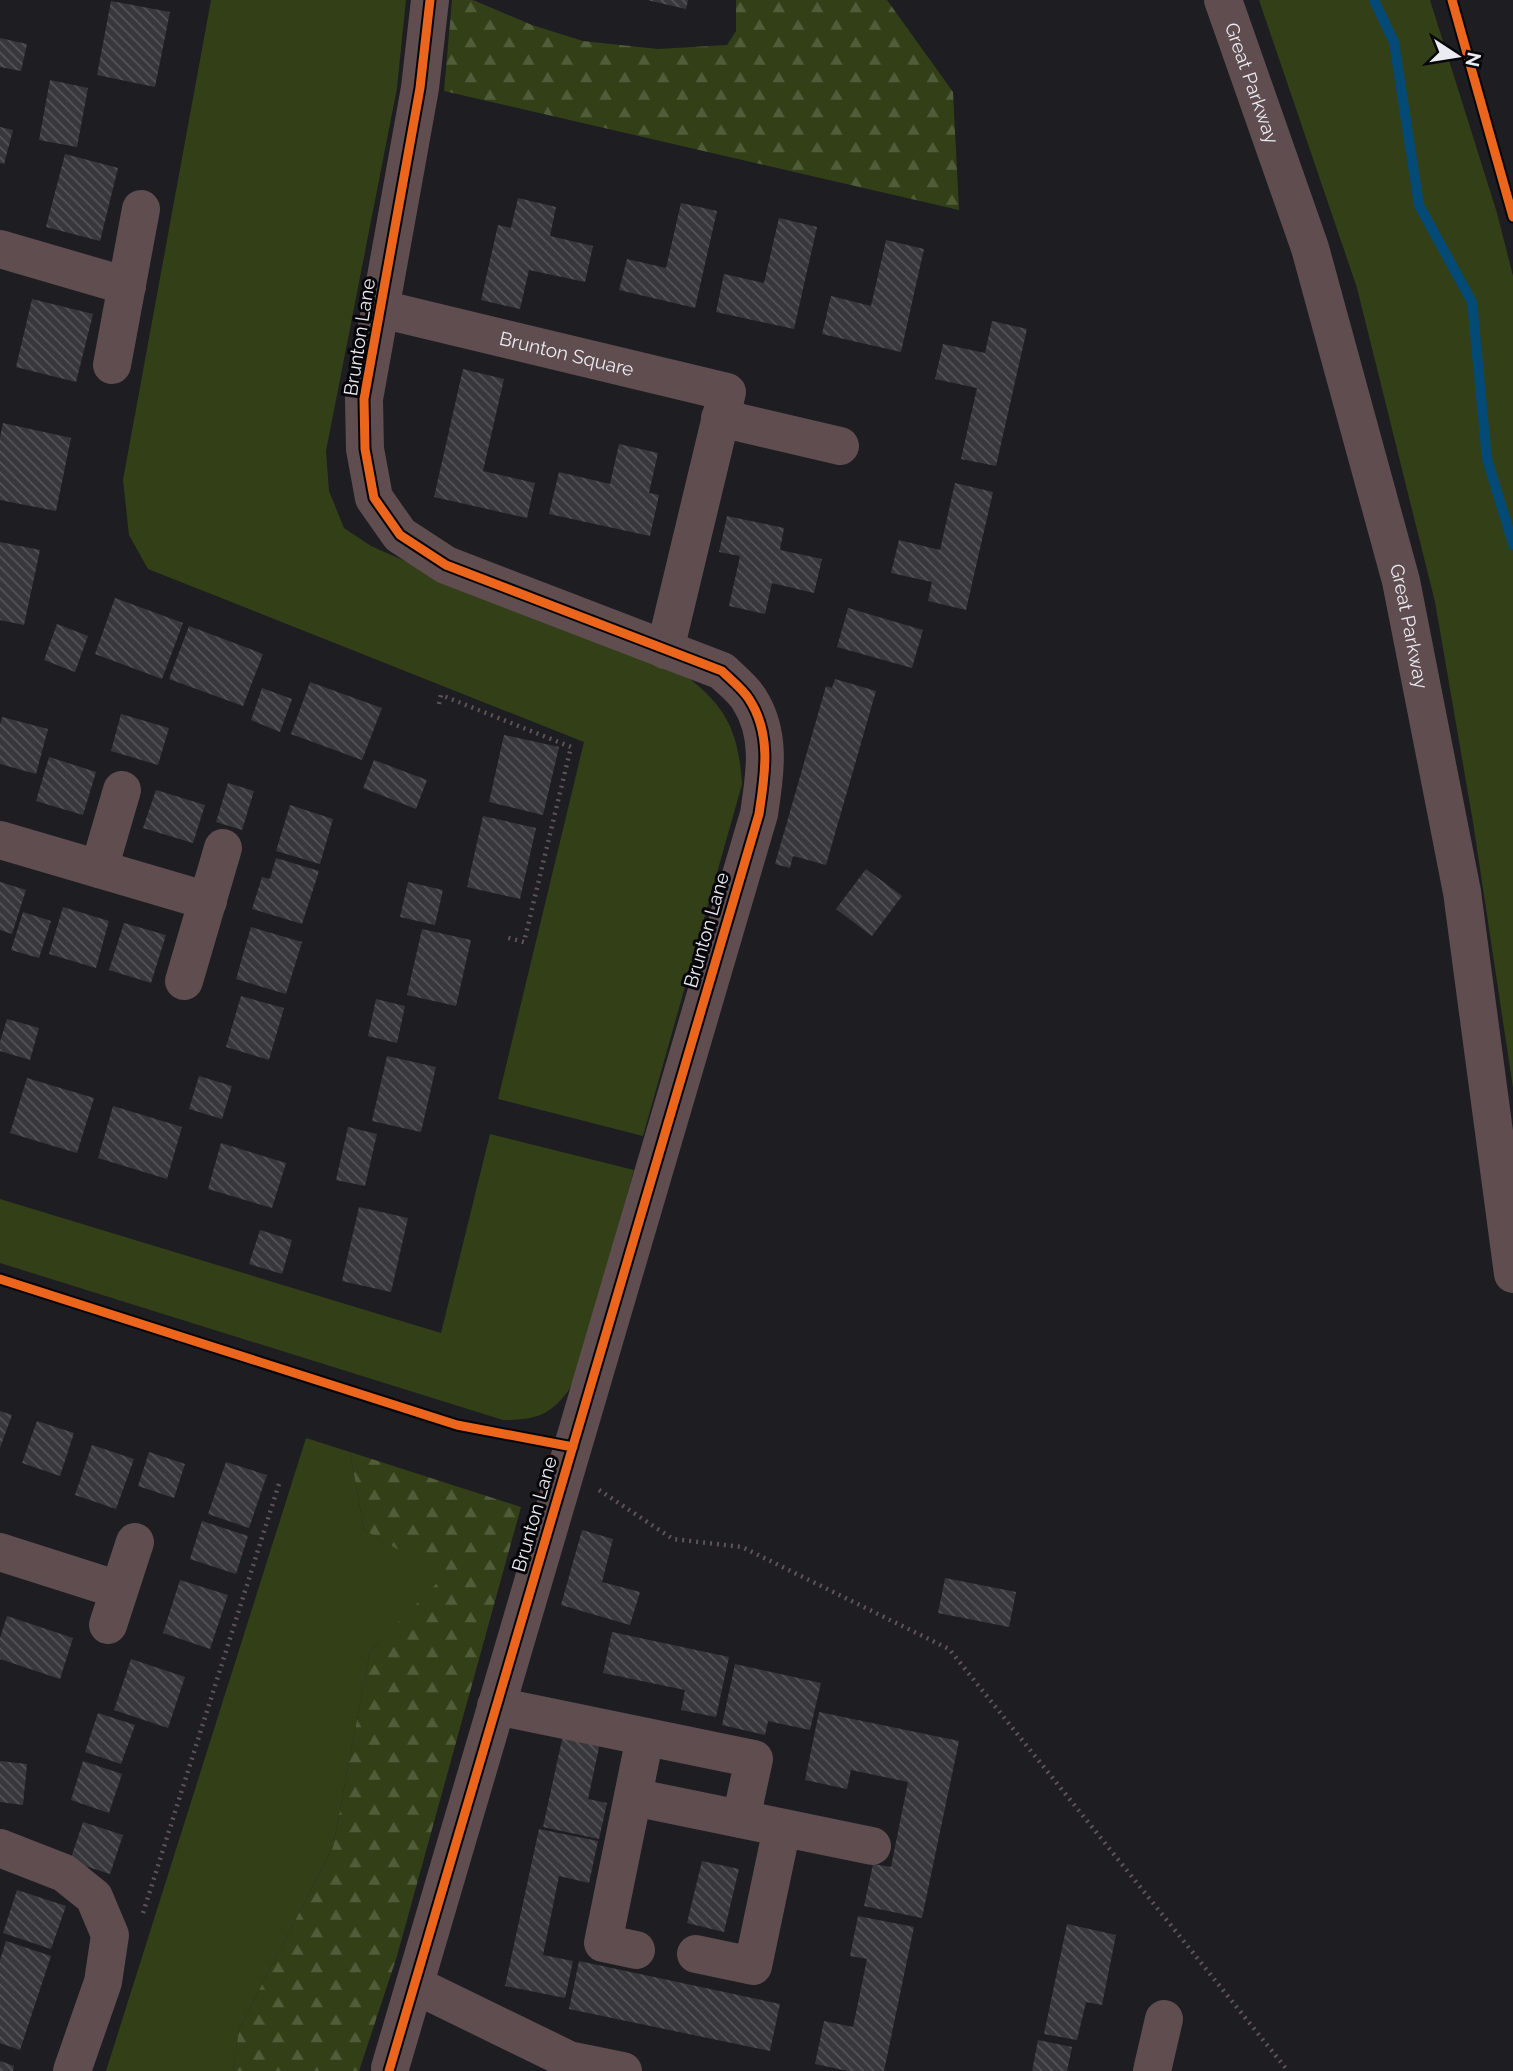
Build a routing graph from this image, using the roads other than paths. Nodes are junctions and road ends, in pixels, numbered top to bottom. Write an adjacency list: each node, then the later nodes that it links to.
1 (430, 0): 6 (street, Brunton Lane)
2 (1223, 0): 17 (street, Great Parkway)
3 (141, 209): 5 (street)
4 (0, 249): 5 (street)
5 (127, 286): 7 (street)
6 (381, 309): 8 (street, Brunton Square); 10 (street, Brunton Lane)
7 (112, 365)
8 (720, 418): 9 (street); 10 (street, Brunton Square)
9 (840, 446)
10 (665, 650): 20 (street, Brunton Lane)
11 (122, 790): 14 (street)
12 (0, 840): 14 (street)
13 (223, 848): 15 (street)
14 (99, 869): 15 (street)
15 (208, 901): 16 (street)
16 (184, 981)
17 (1513, 1274)
18 (135, 1542): 19 (street)
19 (0, 1552)
20 (496, 1706): 21 (street); 29 (street, Brunton Lane)
21 (645, 1737): 22 (street); 23 (street)
22 (633, 1797): 23 (street); 27 (street)
23 (741, 1819): 24 (street)
24 (782, 1828): 25 (street); 28 (street)
25 (872, 1846)
26 (0, 1848): 32 (street)
27 (636, 1950)
28 (696, 1954)
29 (415, 1985): 31 (street, Brunton Lane); 33 (street)
30 (1164, 2019): 34 (street)
31 (390, 2068)
32 (72, 2071)
33 (623, 2071)
34 (1152, 2071)

